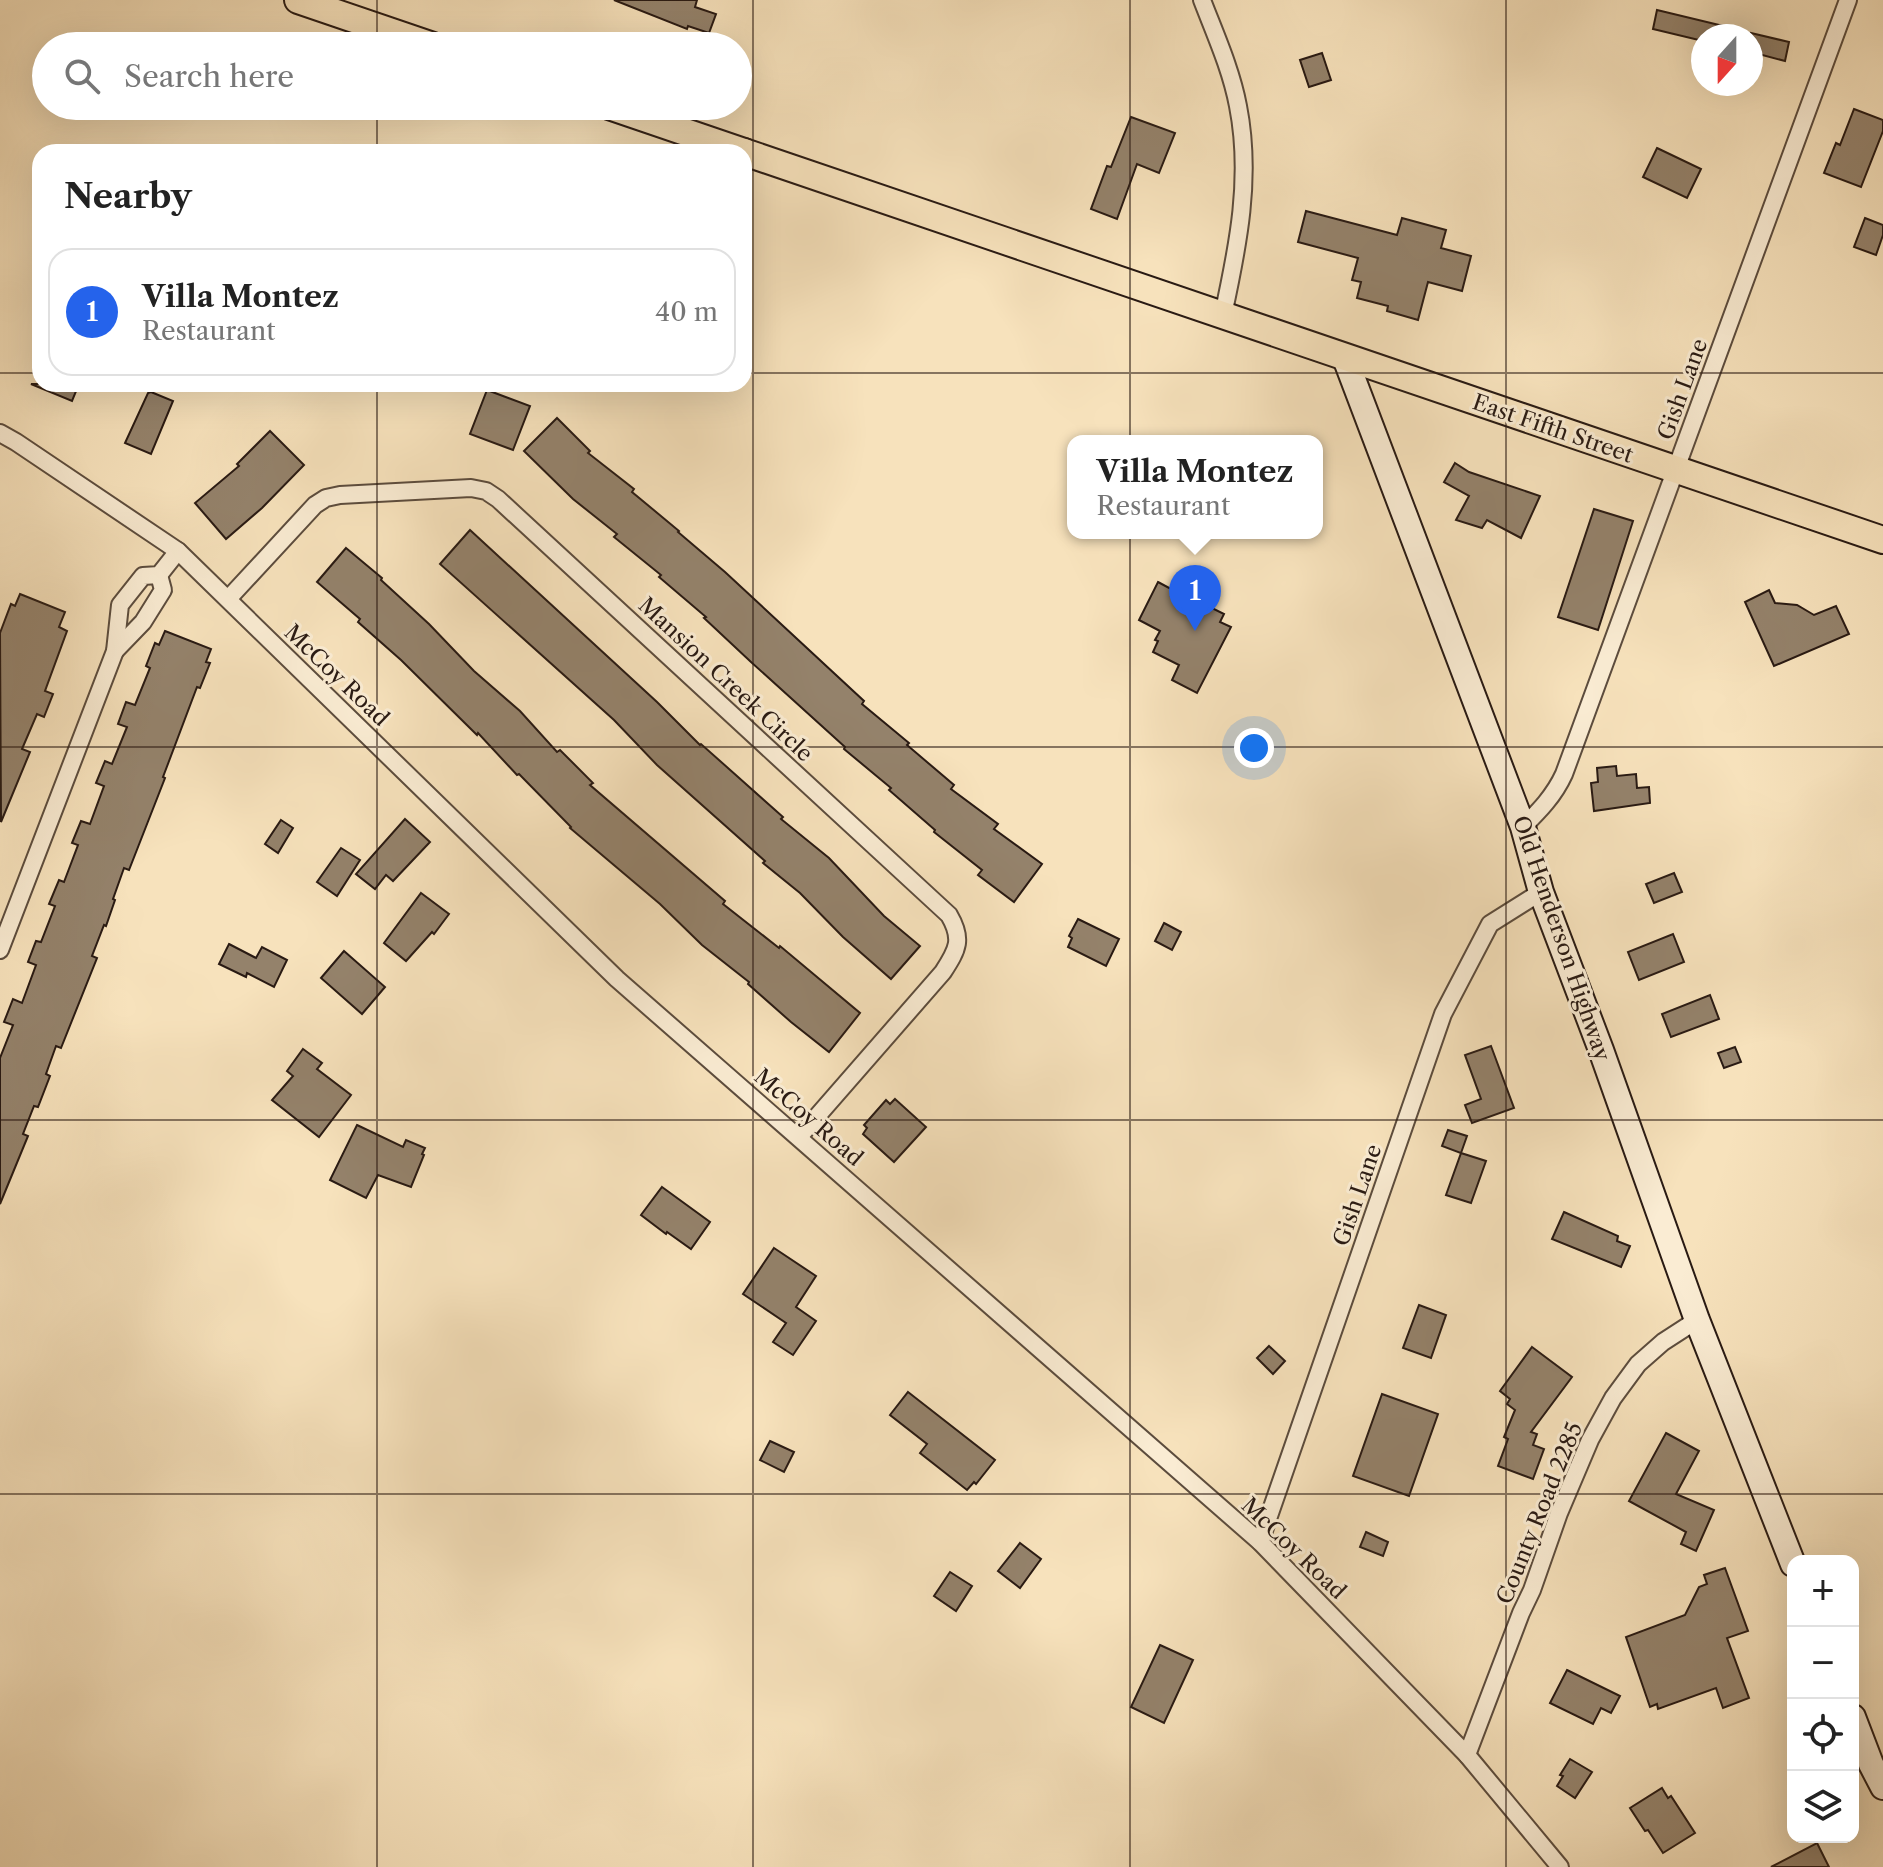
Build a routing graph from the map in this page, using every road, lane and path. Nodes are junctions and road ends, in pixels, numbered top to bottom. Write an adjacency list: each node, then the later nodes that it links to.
1 (298, 0): 4 (main road)
2 (1202, 0): 8 (street)
3 (1848, 0): 11 (street, Gish Lane)
4 (392, 32)
5 (650, 120): 6 (main road, East Fifth Street)
6 (721, 144)
7 (752, 155): 8 (main road, East Fifth Street)
8 (1223, 315): 9 (main road, East Fifth Street)
9 (1345, 358): 11 (main road, East Fifth Street); 17 (main road, Old Henderson Highway)
10 (0, 433): 13 (street, McCoy Road)
11 (1676, 470): 12 (main road, East Fifth Street); 17 (street, Gish Lane)
12 (1883, 540)
13 (178, 551): 14 (street); 15 (street, McCoy Road)
14 (159, 575): 16 (street); 16 (street)
15 (228, 599): 20 (street, McCoy Road); 20 (street, Mansion Creek Circle)
16 (115, 651): 19 (street)
17 (1523, 827): 18 (main road, Old Henderson Highway)
18 (1541, 892): 21 (main road, Old Henderson Highway); 22 (street, Gish Lane)
19 (0, 950)
20 (799, 1137): 22 (street, McCoy Road)
21 (1697, 1320): 23 (main road, Old Henderson Highway); 25 (street, County Road 2285)
22 (1260, 1542): 25 (street, McCoy Road)
23 (1789, 1555)
24 (1859, 1733): 26 (main road)
25 (1467, 1755): 27 (street, McCoy Road)
26 (1883, 1787)
27 (1560, 1867)

